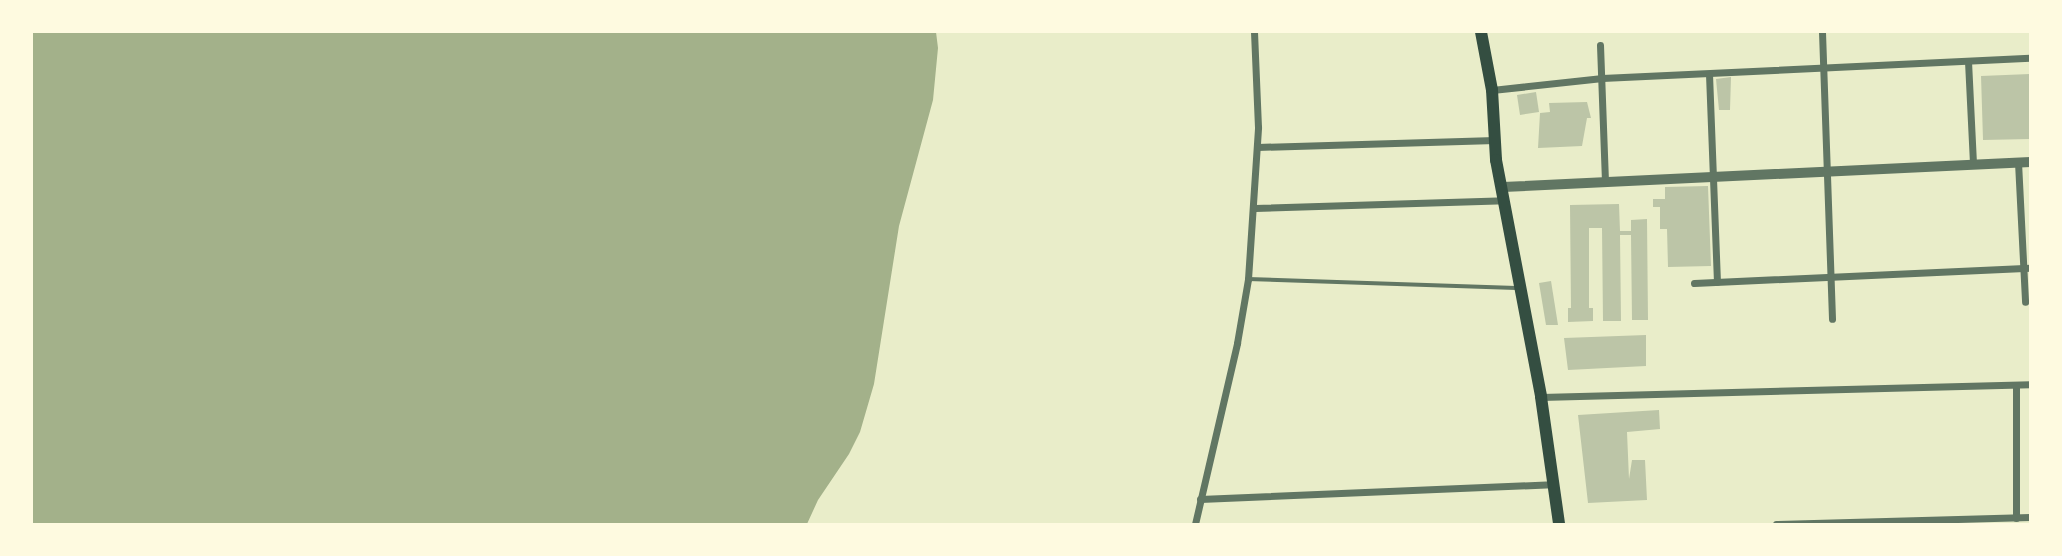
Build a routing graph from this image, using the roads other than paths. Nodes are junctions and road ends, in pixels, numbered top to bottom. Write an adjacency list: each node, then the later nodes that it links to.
1 (1254, 32): 12 (street)
2 (1481, 32): 10 (main road)
3 (1822, 32): 7 (street)
4 (1600, 45): 9 (street)
5 (2031, 58): 6 (street)
6 (1968, 61): 7 (street); 15 (street)
7 (1823, 68): 8 (street); 16 (street)
8 (1709, 74): 9 (street); 17 (street)
9 (1602, 78): 10 (street); 18 (street)
10 (1492, 90): 11 (main road)
11 (1495, 140): 12 (street); 19 (main road)
12 (1257, 147): 20 (street)
13 (2018, 162): 14 (street); 15 (street); 21 (street)
14 (2031, 162)
15 (1973, 164): 16 (street)
16 (1827, 172): 17 (street); 22 (street)
17 (1713, 177): 18 (street); 24 (street)
18 (1605, 182): 19 (street)
19 (1504, 193): 20 (street); 26 (main road)
20 (1255, 208): 23 (street)
21 (2027, 268): 22 (street); 27 (street)
22 (1831, 277): 24 (street); 28 (street)
23 (1248, 279): 26 (lane); 33 (street)
24 (1717, 282): 25 (street)
25 (1695, 284)
26 (1521, 289): 31 (main road)
27 (2025, 302)
28 (1832, 319)
29 (2017, 384): 30 (street); 31 (street); 35 (street)
30 (2031, 384)
31 (1541, 397): 32 (main road)
32 (1552, 484): 33 (street); 37 (main road)
33 (1200, 499): 36 (street)
34 (2031, 517): 35 (street)
35 (2017, 518): 38 (street)
36 (1195, 524)
37 (1559, 524)
38 (1776, 524)

